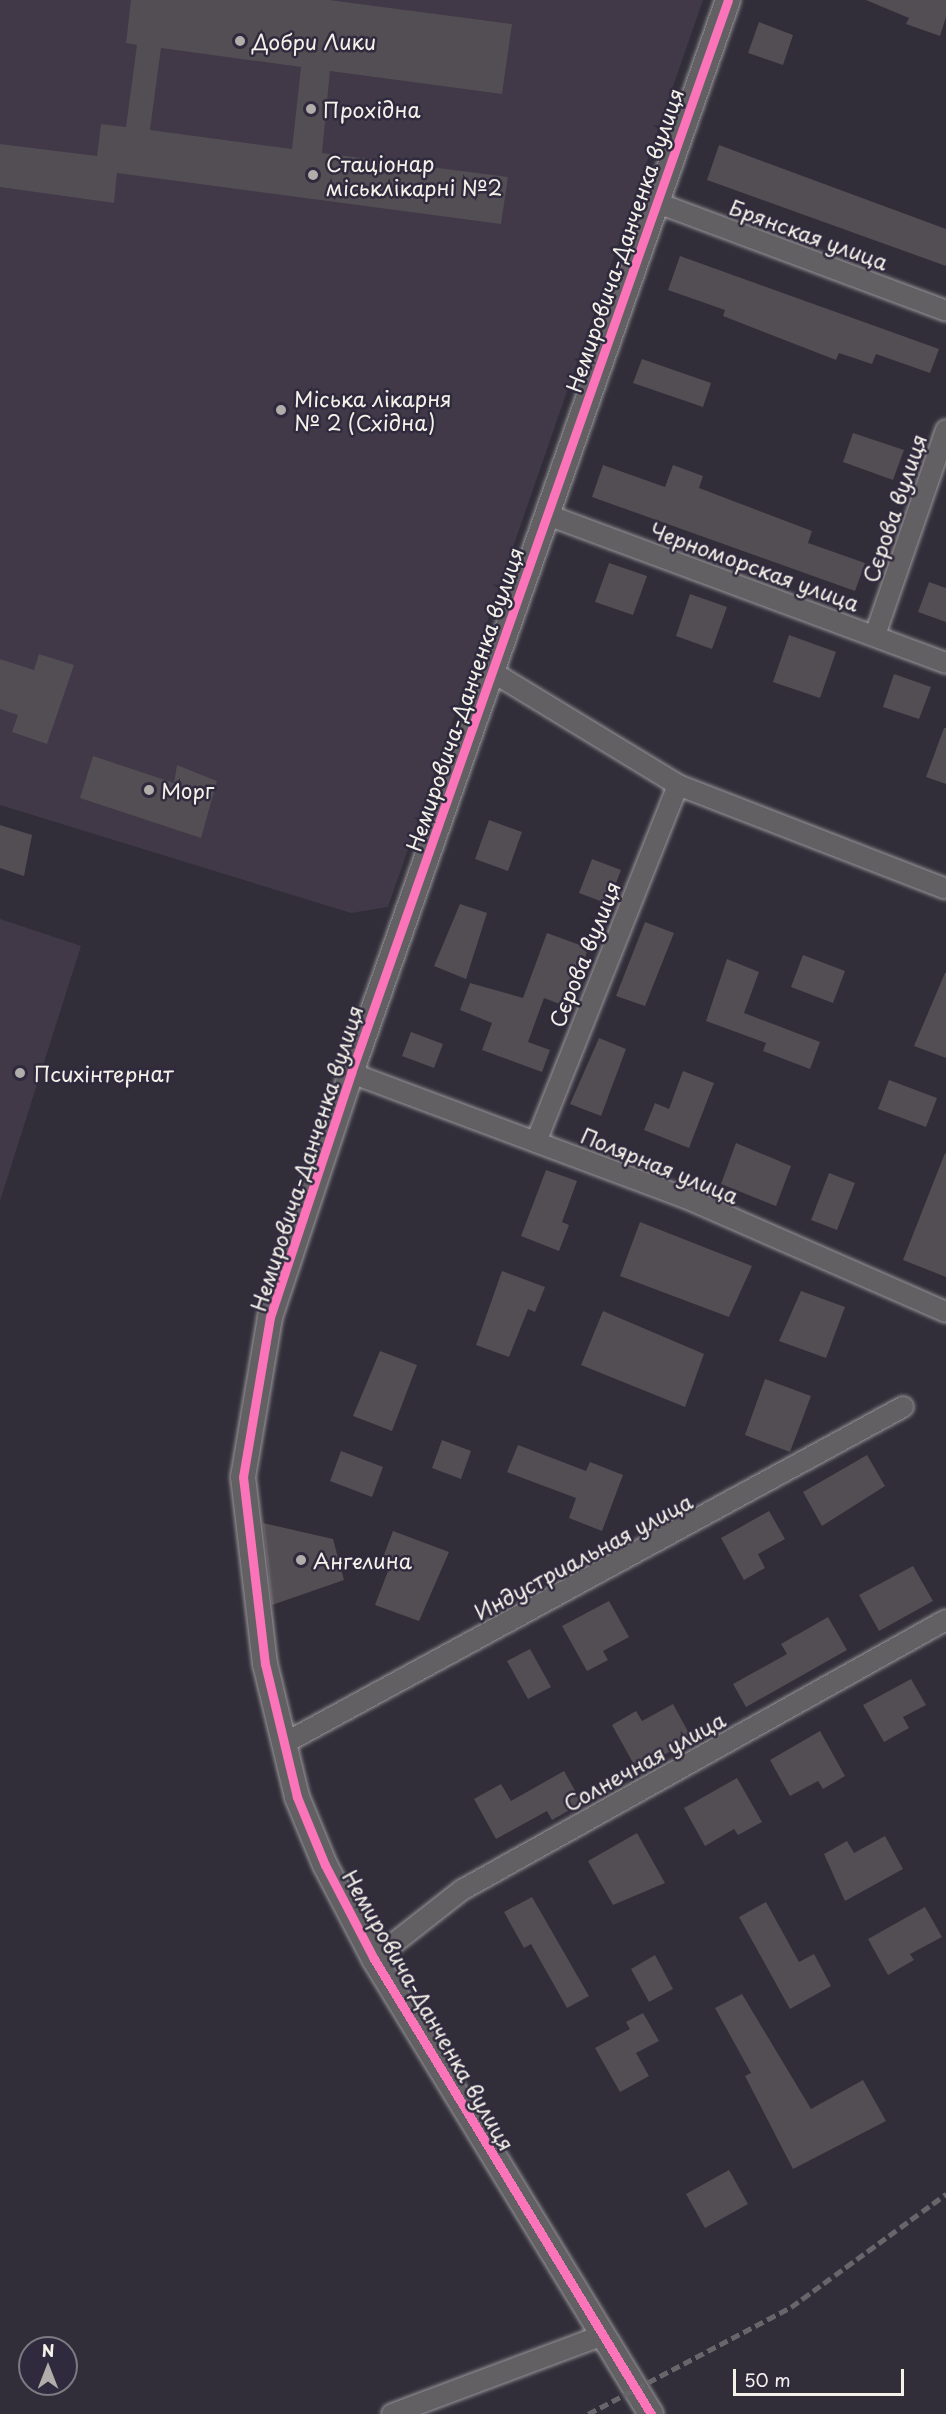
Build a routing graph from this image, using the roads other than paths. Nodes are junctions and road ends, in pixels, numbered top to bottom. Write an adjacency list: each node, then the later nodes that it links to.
1 (728, 0): 2 (street, Немировича-Данченка вулиця)
2 (655, 202): 3 (street, Брянская улица); 5 (street, Немировича-Данченка вулиця)
3 (946, 311)
4 (946, 430): 6 (street, Сєрова вулиця)
5 (548, 516): 6 (street, Черноморская улица); 8 (street, Немировича-Данченка вулиця)
6 (874, 635): 7 (street, Черноморская улица)
7 (946, 663)
8 (494, 673): 9 (street); 11 (street, Немировича-Данченка вулиця)
9 (678, 785): 10 (street); 12 (street, Сєрова вулиця)
10 (946, 889)
11 (351, 1073): 12 (street, Полярная улица); 16 (street, Немировича-Данченка вулиця)
12 (536, 1142): 13 (street, Полярная улица)
13 (946, 1312)
14 (903, 1407): 16 (street, Индустриальная улица)
15 (946, 1620): 17 (street, Солнечная улица)
16 (283, 1744): 17 (street, Немировича-Данченка вулиця)
17 (374, 1959): 18 (street, Немировича-Данченка вулиця)
18 (601, 2336): 19 (street); 20 (street, Немировича-Данченка вулиця)
19 (392, 2414)
20 (651, 2414)

